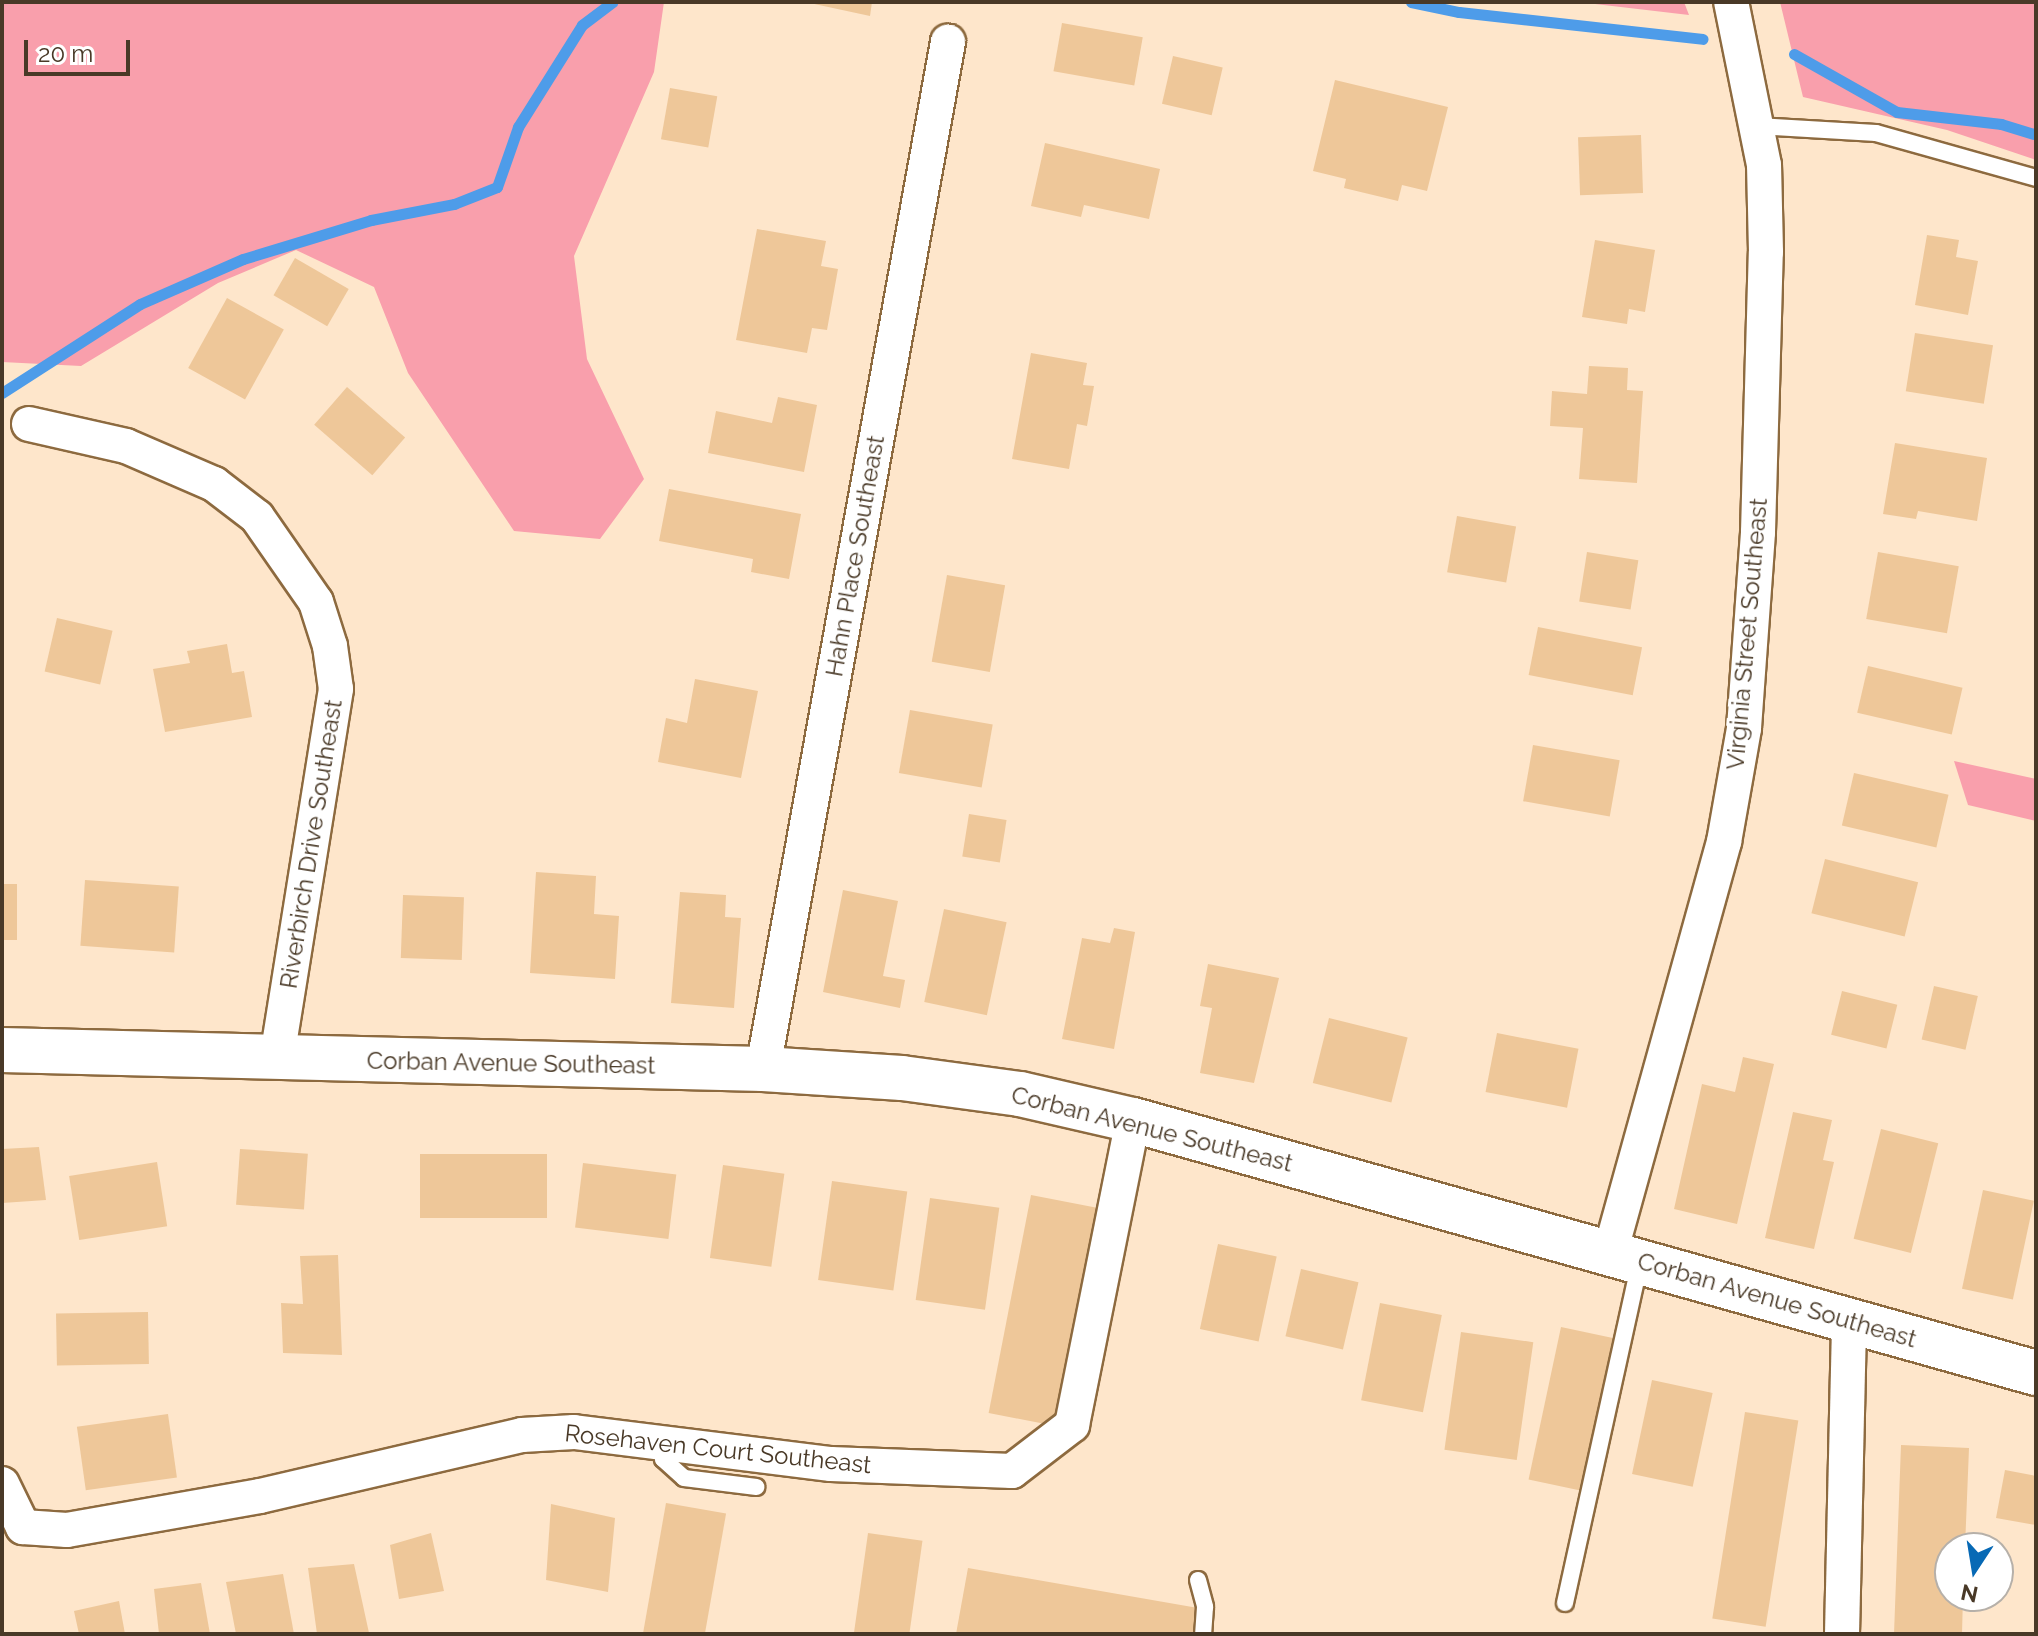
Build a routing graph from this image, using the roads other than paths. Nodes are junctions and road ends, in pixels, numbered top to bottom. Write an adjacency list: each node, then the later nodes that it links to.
1 (1731, 2): 3 (street, Virginia Street Southeast)
2 (948, 42): 8 (street, Hahn Place Southeast)
3 (1757, 126): 4 (lane); 10 (street, Virginia Street Southeast)
4 (2036, 178)
5 (29, 424): 7 (street, Riverbirch Drive Southeast)
6 (2, 1050): 7 (main road, Corban Avenue Southeast)
7 (277, 1057): 8 (main road, Corban Avenue Southeast)
8 (763, 1069): 9 (main road, Corban Avenue Southeast)
9 (1133, 1120): 10 (main road, Corban Avenue Southeast); 13 (street, Rosehaven Court Southeast)
10 (1625, 1257): 11 (main road, Corban Avenue Southeast); 17 (lane)
11 (1849, 1320): 12 (main road, Corban Avenue Southeast); 19 (street)
12 (2036, 1373)
13 (663, 1443): 14 (street, Rosehaven Court Southeast); 15 (lane)
14 (2, 1484)
15 (756, 1487)
16 (1198, 1580): 18 (lane)
17 (1565, 1603)
18 (1203, 1634)
19 (1842, 1634)

